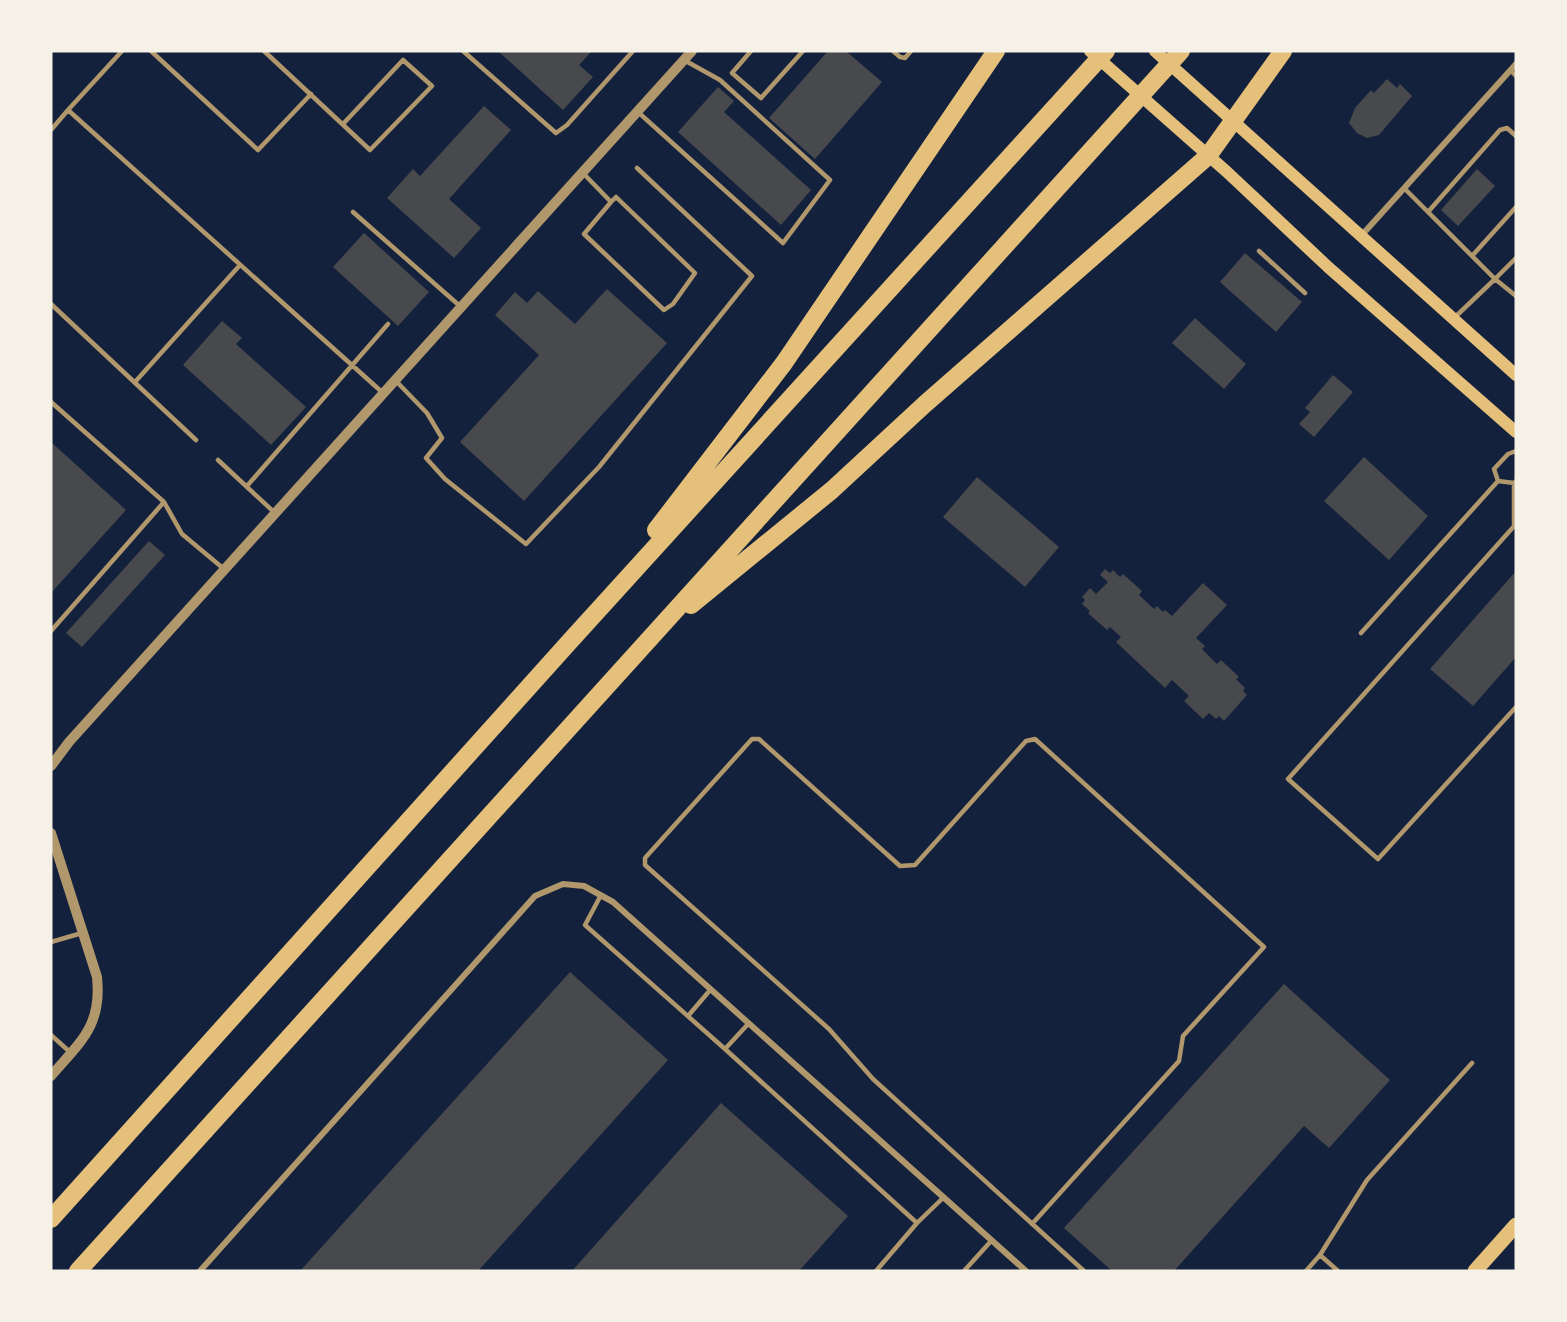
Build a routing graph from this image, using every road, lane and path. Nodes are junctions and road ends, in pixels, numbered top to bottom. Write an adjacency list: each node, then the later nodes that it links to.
1 (123, 51): 22 (lane)
2 (151, 51): 21 (lane)
3 (264, 51): 21 (lane)
4 (463, 51): 5 (lane)
5 (633, 51)
6 (692, 51): 17 (street)
7 (751, 51): 8 (lane)
8 (803, 51)
9 (893, 51): 10 (lane)
10 (911, 51)
11 (996, 51): 67 (highway)
12 (1090, 51): 28 (main road)
13 (1106, 51): 67 (highway)
14 (1155, 51): 24 (main road)
15 (1181, 51): 68 (highway)
16 (1283, 51): 24 (highway)
17 (684, 60): 23 (street); 23 (lane)
18 (1516, 64): 19 (street)
19 (1510, 70): 20 (lane); 31 (street)
20 (1516, 76)
21 (311, 94): 25 (lane)
22 (68, 110): 26 (lane); 40 (lane)
23 (638, 112): 30 (street)
24 (1233, 121): 28 (highway); 36 (main road)
25 (344, 124): 25 (lane)
26 (51, 130)
27 (1516, 136): 35 (lane)
28 (1208, 156): 54 (main road); 68 (highway)
29 (637, 168): 50 (lane)
30 (582, 172): 32 (lane); 45 (street)
31 (1404, 188): 35 (lane); 36 (street)
32 (611, 202): 32 (lane)
33 (1516, 207): 38 (lane)
34 (353, 212): 45 (lane)
35 (1428, 212): 38 (lane)
36 (1361, 236): 46 (main road)
37 (1259, 251): 42 (lane)
38 (1472, 256): 41 (lane)
39 (1516, 258): 41 (lane)
40 (240, 265): 48 (lane); 51 (lane)
41 (1495, 279): 43 (lane); 46 (lane)
42 (1305, 293)
43 (1516, 296)
44 (51, 304): 51 (lane)
45 (461, 307): 50 (street)
46 (1453, 319): 49 (main road)
47 (388, 324): 48 (lane)
48 (353, 365): 52 (lane); 60 (lane)
49 (1516, 375)
50 (395, 380): 52 (street)
51 (135, 382): 55 (lane)
52 (383, 393): 62 (street)
53 (51, 402): 61 (lane)
54 (1516, 432)
55 (196, 440)
56 (1516, 451): 58 (lane)
57 (219, 460): 60 (lane)
58 (1498, 482): 59 (lane); 66 (lane)
59 (1515, 482): 63 (lane)
60 (247, 486): 62 (lane)
61 (164, 502): 64 (lane); 65 (lane)
62 (275, 513): 64 (street)
63 (1515, 526): 69 (lane)
64 (224, 569): 70 (street)
65 (51, 632)
66 (1361, 633)
67 (571, 640): 84 (highway)
68 (647, 640): 90 (highway)
69 (1516, 707)
70 (51, 766)
71 (51, 833): 73 (street)
72 (601, 895): 75 (street); 76 (lane); 91 (street)
73 (82, 933): 74 (lane); 80 (street)
74 (51, 942)
75 (711, 989): 76 (lane); 77 (street)
76 (688, 1016): 79 (lane)
77 (748, 1023): 79 (lane); 83 (street)
78 (51, 1035): 80 (lane)
79 (725, 1049): 85 (lane)
80 (71, 1053): 82 (street)
81 (1472, 1063): 89 (lane)
82 (51, 1076)
83 (944, 1197): 85 (lane); 88 (street)
84 (51, 1219)
85 (917, 1223): 92 (lane)
86 (1032, 1224): 86 (lane); 95 (lane)
87 (1516, 1225): 98 (main road)
88 (992, 1240): 93 (lane); 94 (street)
89 (1320, 1255): 96 (lane); 97 (lane)
90 (78, 1271)
91 (200, 1271)
92 (876, 1271)
93 (964, 1271)
94 (1026, 1271)
95 (1084, 1271)
96 (1306, 1271)
97 (1338, 1271)
98 (1475, 1271)

